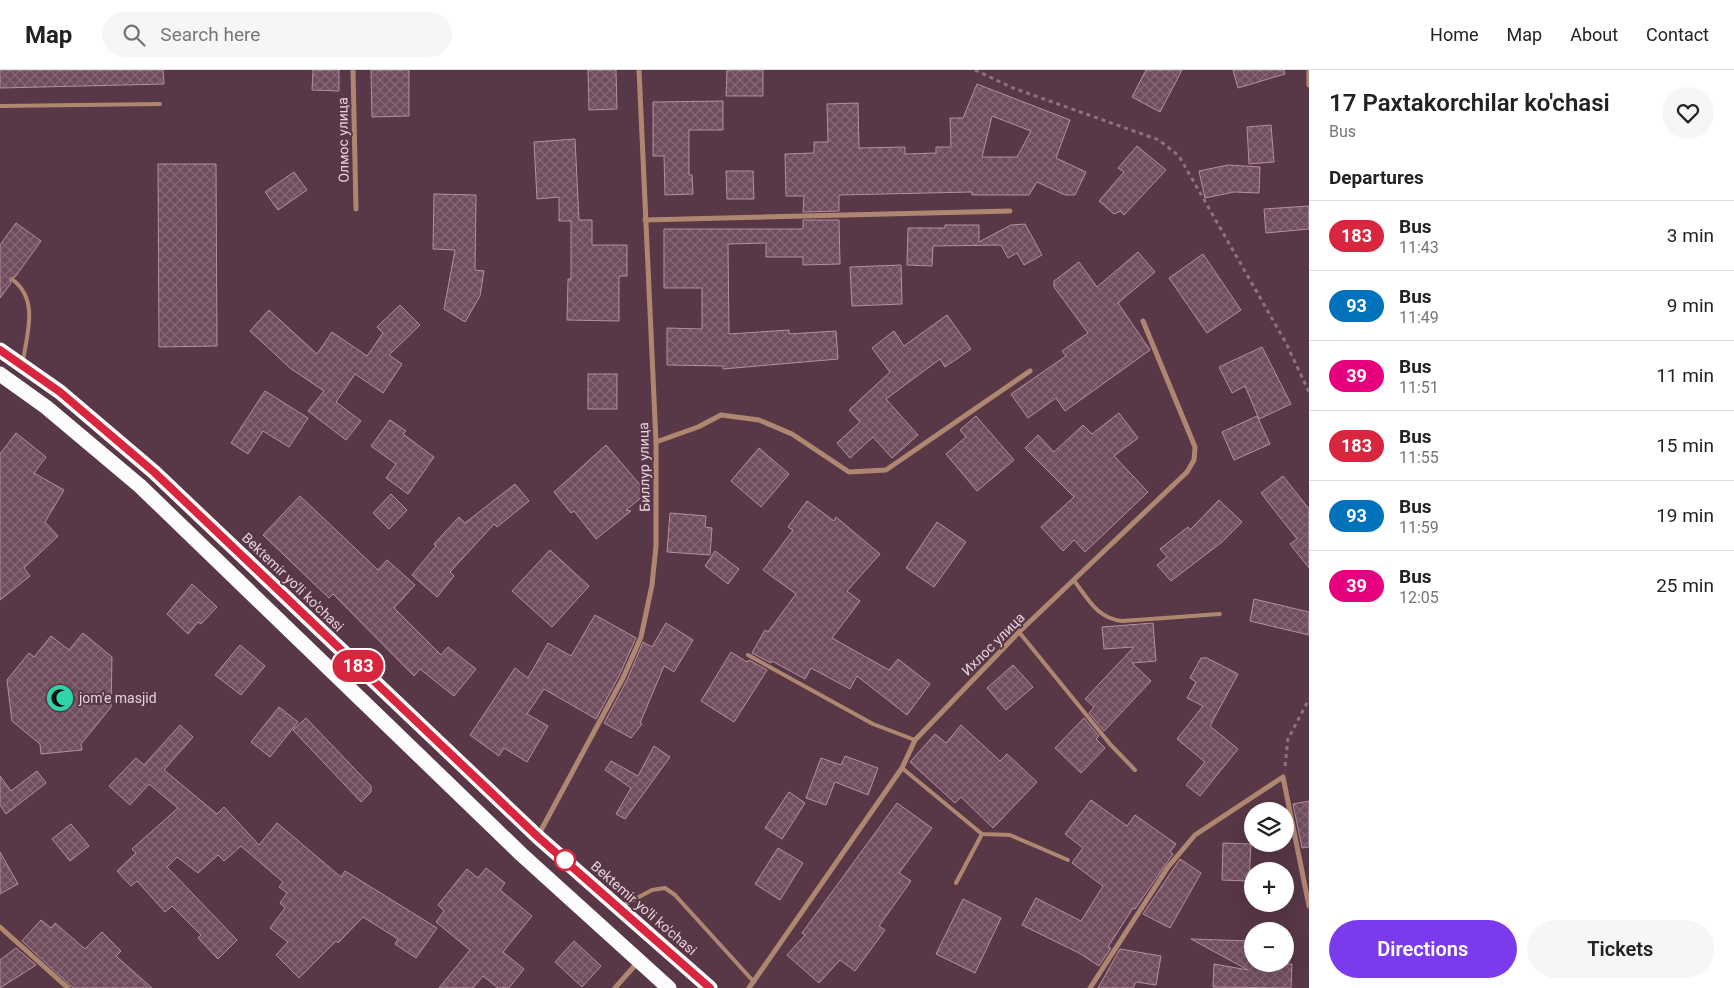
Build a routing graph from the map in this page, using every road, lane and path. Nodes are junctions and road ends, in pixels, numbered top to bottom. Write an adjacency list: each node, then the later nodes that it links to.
1 (353, 70): 8 (street, Олмос улица)
2 (639, 70): 10 (street, Биллур улица)
3 (975, 70): 16 (path)
4 (1309, 70): 5 (street)
5 (1309, 85)
6 (160, 104): 7 (lane)
7 (0, 106)
8 (356, 209)
9 (1010, 211): 10 (street)
10 (645, 220): 17 (street, Биллур улица)
11 (13, 280): 15 (lane)
12 (1143, 321): 18 (street, Ихлос улица)
13 (0, 350): 15 (highway, Bektemir yo'li ko'chasi)
14 (1030, 371): 17 (street)
15 (13, 374): 28 (highway, Bektemir yo'li ko'chasi); 34 (highway, Bektemir yo'li ko'chasi)
16 (1309, 392)
17 (656, 442): 28 (street, Биллур улица)
18 (1074, 582): 19 (lane); 20 (street, Ихлос улица)
19 (1220, 614)
20 (1019, 632): 23 (street, Ихлос улица); 25 (lane)
21 (748, 655): 23 (lane)
22 (1309, 699): 26 (path)
23 (915, 740): 24 (street, Ихлос улица)
24 (902, 768): 27 (lane); 35 (street, Ихлос улица)
25 (1135, 770)
26 (1284, 777): 31 (street); 41 (street)
27 (982, 834): 29 (lane); 30 (lane)
28 (538, 837): 32 (highway, Bektemir yo'li ko'chasi)
29 (1068, 860)
30 (956, 883)
31 (1309, 906)
32 (620, 907): 35 (lane); 39 (highway, Bektemir yo'li ko'chasi)
33 (0, 926): 36 (street)
34 (639, 960): 37 (street); 38 (highway, Bektemir yo'li ko'chasi)
35 (754, 982): 40 (street, Ихлос улица)
36 (68, 988)
37 (615, 988)
38 (669, 988)
39 (710, 988)
40 (749, 988)
41 (1090, 988)

